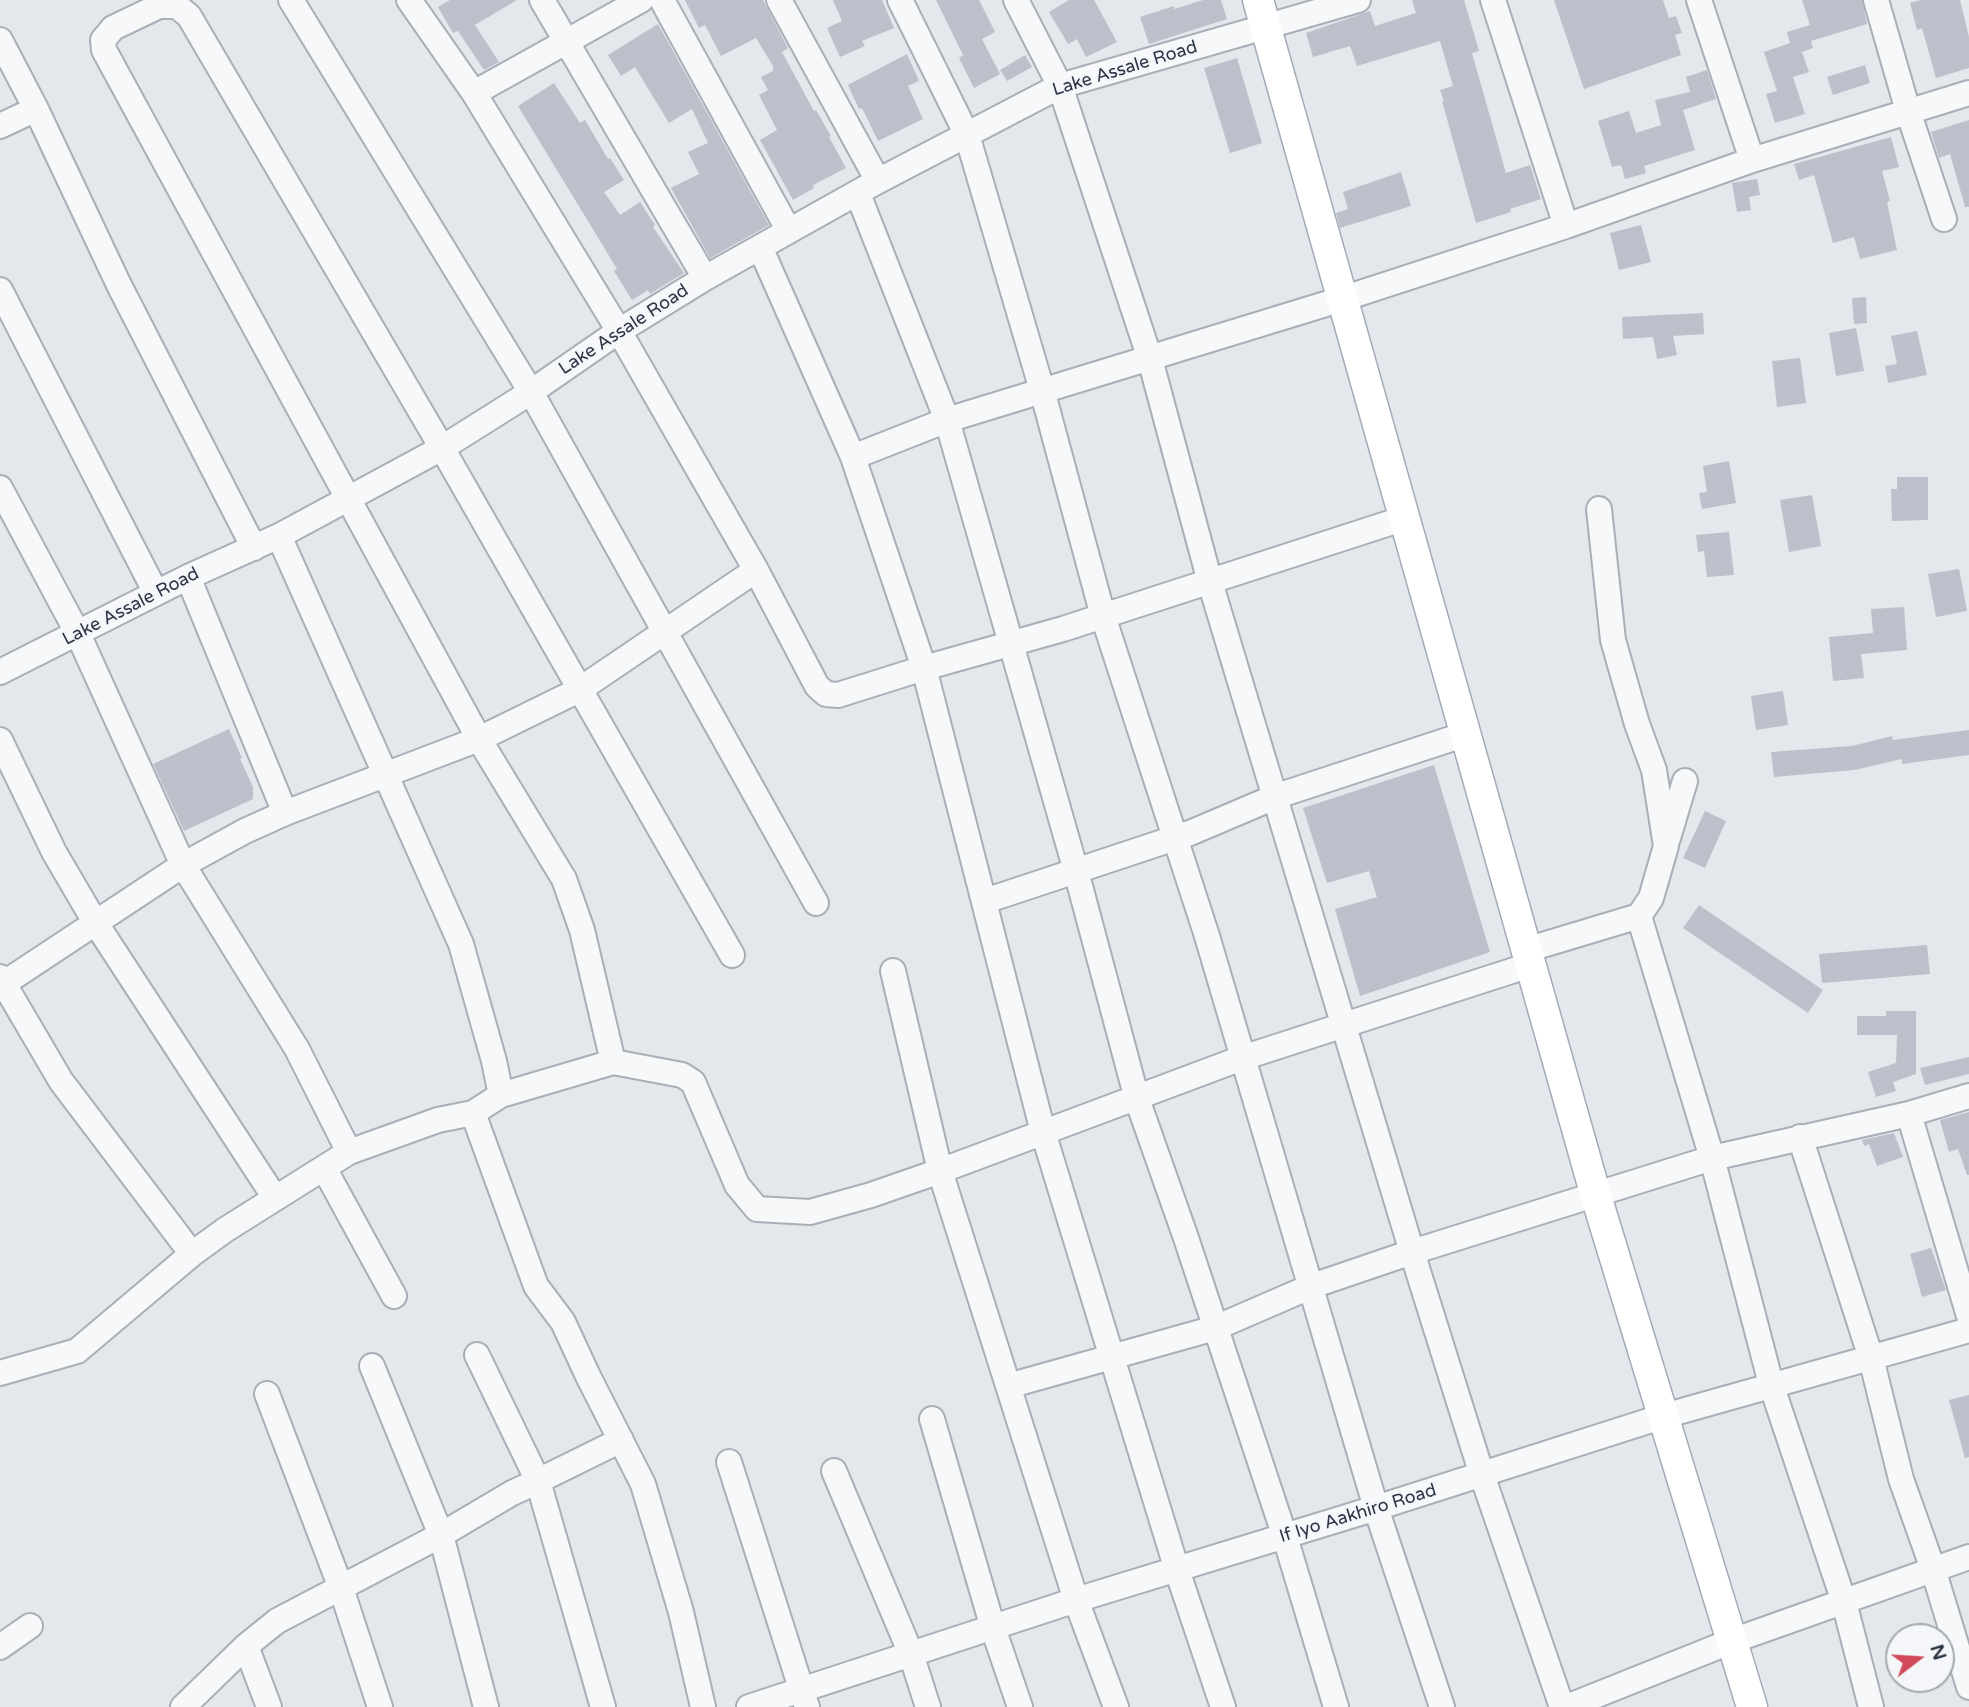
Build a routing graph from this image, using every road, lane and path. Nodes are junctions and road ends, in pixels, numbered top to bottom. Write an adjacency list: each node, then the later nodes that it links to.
1 (291, 0): 35 (street)
2 (409, 0): 17 (street)
3 (542, 0): 15 (street)
4 (641, 0): 15 (street)
5 (662, 0): 27 (street)
6 (779, 0): 24 (street)
7 (900, 0): 22 (street)
8 (1016, 0): 16 (street)
9 (1357, 0): 13 (street, Lake Assale Road)
10 (1493, 0): 26 (street)
11 (1699, 0): 23 (street)
12 (1876, 0): 20 (street)
13 (1261, 13): 16 (street, Lake Assale Road); 31 (main road)
14 (0, 40): 19 (street)
15 (567, 43): 17 (street); 29 (street)
16 (1060, 86): 22 (street, Lake Assale Road); 33 (street)
17 (474, 93): 32 (street)
18 (1969, 93): 20 (street)
19 (36, 109): 21 (street); 44 (street)
20 (1908, 111): 23 (street); 25 (street)
21 (0, 126)
22 (967, 135): 24 (street, Lake Assale Road); 34 (street)
23 (1752, 160): 26 (street)
24 (868, 188): 27 (street, Lake Assale Road); 36 (street)
25 (1944, 219)
26 (1566, 226): 31 (street)
27 (789, 231): 28 (street, Lake Assale Road)
28 (760, 247): 29 (street, Lake Assale Road); 38 (street)
29 (705, 278): 32 (street, Lake Assale Road)
30 (0, 290): 48 (street)
31 (1342, 299): 33 (street); 42 (main road)
32 (619, 331): 35 (street, Lake Assale Road); 45 (street)
33 (1150, 359): 34 (street); 47 (street)
34 (1042, 390): 36 (street); 49 (street)
35 (531, 392): 37 (street, Lake Assale Road); 51 (street)
36 (947, 420): 38 (street); 52 (street)
37 (442, 448): 40 (street, Lake Assale Road); 40 (street); 55 (street)
38 (853, 457): 53 (street)
39 (0, 488): 50 (street)
40 (349, 498): 43 (street, Lake Assale Road); 57 (street)
41 (1599, 509): 64 (street)
42 (1405, 518): 47 (street); 56 (main road)
43 (279, 536): 44 (street, Lake Assale Road); 59 (street)
44 (254, 548): 46 (street, Lake Assale Road)
45 (756, 570): 51 (street); 53 (street)
46 (188, 577): 48 (street, Lake Assale Road); 62 (street)
47 (1210, 582): 49 (street); 61 (street)
48 (156, 593): 50 (street, Lake Assale Road)
49 (1103, 616): 52 (street); 63 (street)
50 (78, 634): 54 (street, Lake Assale Road); 65 (street)
51 (665, 634): 55 (street); 68 (street)
52 (1010, 645): 53 (street); 66 (street)
53 (924, 668): 67 (street)
54 (0, 672)
55 (579, 690): 57 (street); 71 (street)
56 (1466, 734): 61 (street); 72 (main road)
57 (479, 739): 59 (street); 77 (street)
58 (0, 740): 70 (street)
59 (384, 774): 62 (street); 78 (street)
60 (1685, 781): 64 (street)
61 (1277, 796): 63 (street); 75 (street)
62 (285, 813): 65 (street)
63 (1175, 838): 66 (street); 76 (street)
64 (1666, 846): 69 (street)
65 (183, 865): 70 (street); 85 (street)
66 (1076, 871): 67 (street); 80 (street)
67 (985, 901): 83 (street)
68 (816, 903)
69 (1639, 916): 72 (street); 86 (street)
70 (95, 922): 74 (street); 90 (street)
71 (732, 955)
72 (1528, 958): 75 (street); 89 (main road)
73 (893, 971): 88 (street)
74 (2, 980): 92 (street)
75 (1343, 1025): 76 (street); 91 (street)
76 (1242, 1058): 80 (street); 93 (street)
77 (613, 1062): 78 (street); 88 (street)
78 (501, 1095): 81 (street)
79 (1969, 1096): 82 (street)
80 (1137, 1099): 83 (street); 96 (street)
81 (473, 1113): 85 (street); 108 (street)
82 (1909, 1114): 84 (street); 95 (street)
83 (1043, 1132): 88 (street); 99 (street)
84 (1800, 1137): 86 (street); 100 (street)
85 (349, 1152): 87 (street)
86 (1712, 1157): 89 (street); 103 (street)
87 (324, 1168): 90 (street); 94 (street)
88 (940, 1171): 104 (street)
89 (1596, 1196): 91 (street); 106 (main road)
90 (275, 1198): 92 (street)
91 (1412, 1252): 93 (street); 111 (street)
92 (192, 1254): 102 (street)
93 (1312, 1286): 96 (street); 113 (street)
94 (394, 1296)
95 (1969, 1316)
96 (1215, 1328): 99 (street); 115 (street)
97 (1969, 1330): 100 (street, If Iyo Aakhiro Road)
98 (477, 1355): 112 (street)
99 (1113, 1357): 104 (street); 118 (street)
100 (1871, 1358): 103 (street, If Iyo Aakhiro Road); 117 (street)
101 (372, 1366): 114 (street)
102 (0, 1373)
103 (1771, 1384): 106 (street, If Iyo Aakhiro Road); 121 (street)
104 (1008, 1386): 120 (street)
105 (267, 1394): 119 (street)
106 (1664, 1416): 111 (street, If Iyo Aakhiro Road); 124 (main road)
107 (932, 1419): 123 (street)
108 (621, 1440): 112 (street); 135 (street)
109 (729, 1462): 129 (street)
110 (834, 1471): 127 (street)
111 (1482, 1475): 113 (street, If Iyo Aakhiro Road); 143 (street)
112 (538, 1481): 114 (street); 134 (street)
113 (1376, 1508): 115 (street, If Iyo Aakhiro Road); 142 (street)
114 (441, 1535): 119 (street); 133 (street)
115 (1285, 1536): 118 (street, If Iyo Aakhiro Road); 141 (street)
116 (1969, 1557): 117 (street)
117 (1933, 1569): 121 (street); 128 (street)
118 (1177, 1570): 120 (street, If Iyo Aakhiro Road); 140 (street)
119 (341, 1588): 125 (street); 132 (street)
120 (1076, 1600): 123 (street, If Iyo Aakhiro Road); 139 (street)
121 (1844, 1602): 124 (street); 145 (street)
122 (30, 1626): 126 (street)
123 (993, 1628): 127 (street, If Iyo Aakhiro Road); 138 (street)
124 (1732, 1641): 143 (street); 144 (main road)
125 (246, 1646): 130 (street); 131 (street)
126 (0, 1647)
127 (911, 1654): 129 (street, If Iyo Aakhiro Road); 137 (street)
128 (1969, 1687)
129 (804, 1698): 136 (street, If Iyo Aakhiro Road)
130 (183, 1707)
131 (269, 1707)
132 (380, 1707)
133 (486, 1707)
134 (603, 1707)
135 (703, 1707)
136 (749, 1707)
137 (928, 1707)
138 (1020, 1707)
139 (1116, 1707)
140 (1223, 1707)
141 (1336, 1707)
142 (1442, 1707)
143 (1564, 1707)
144 (1752, 1707)
145 (1871, 1707)

